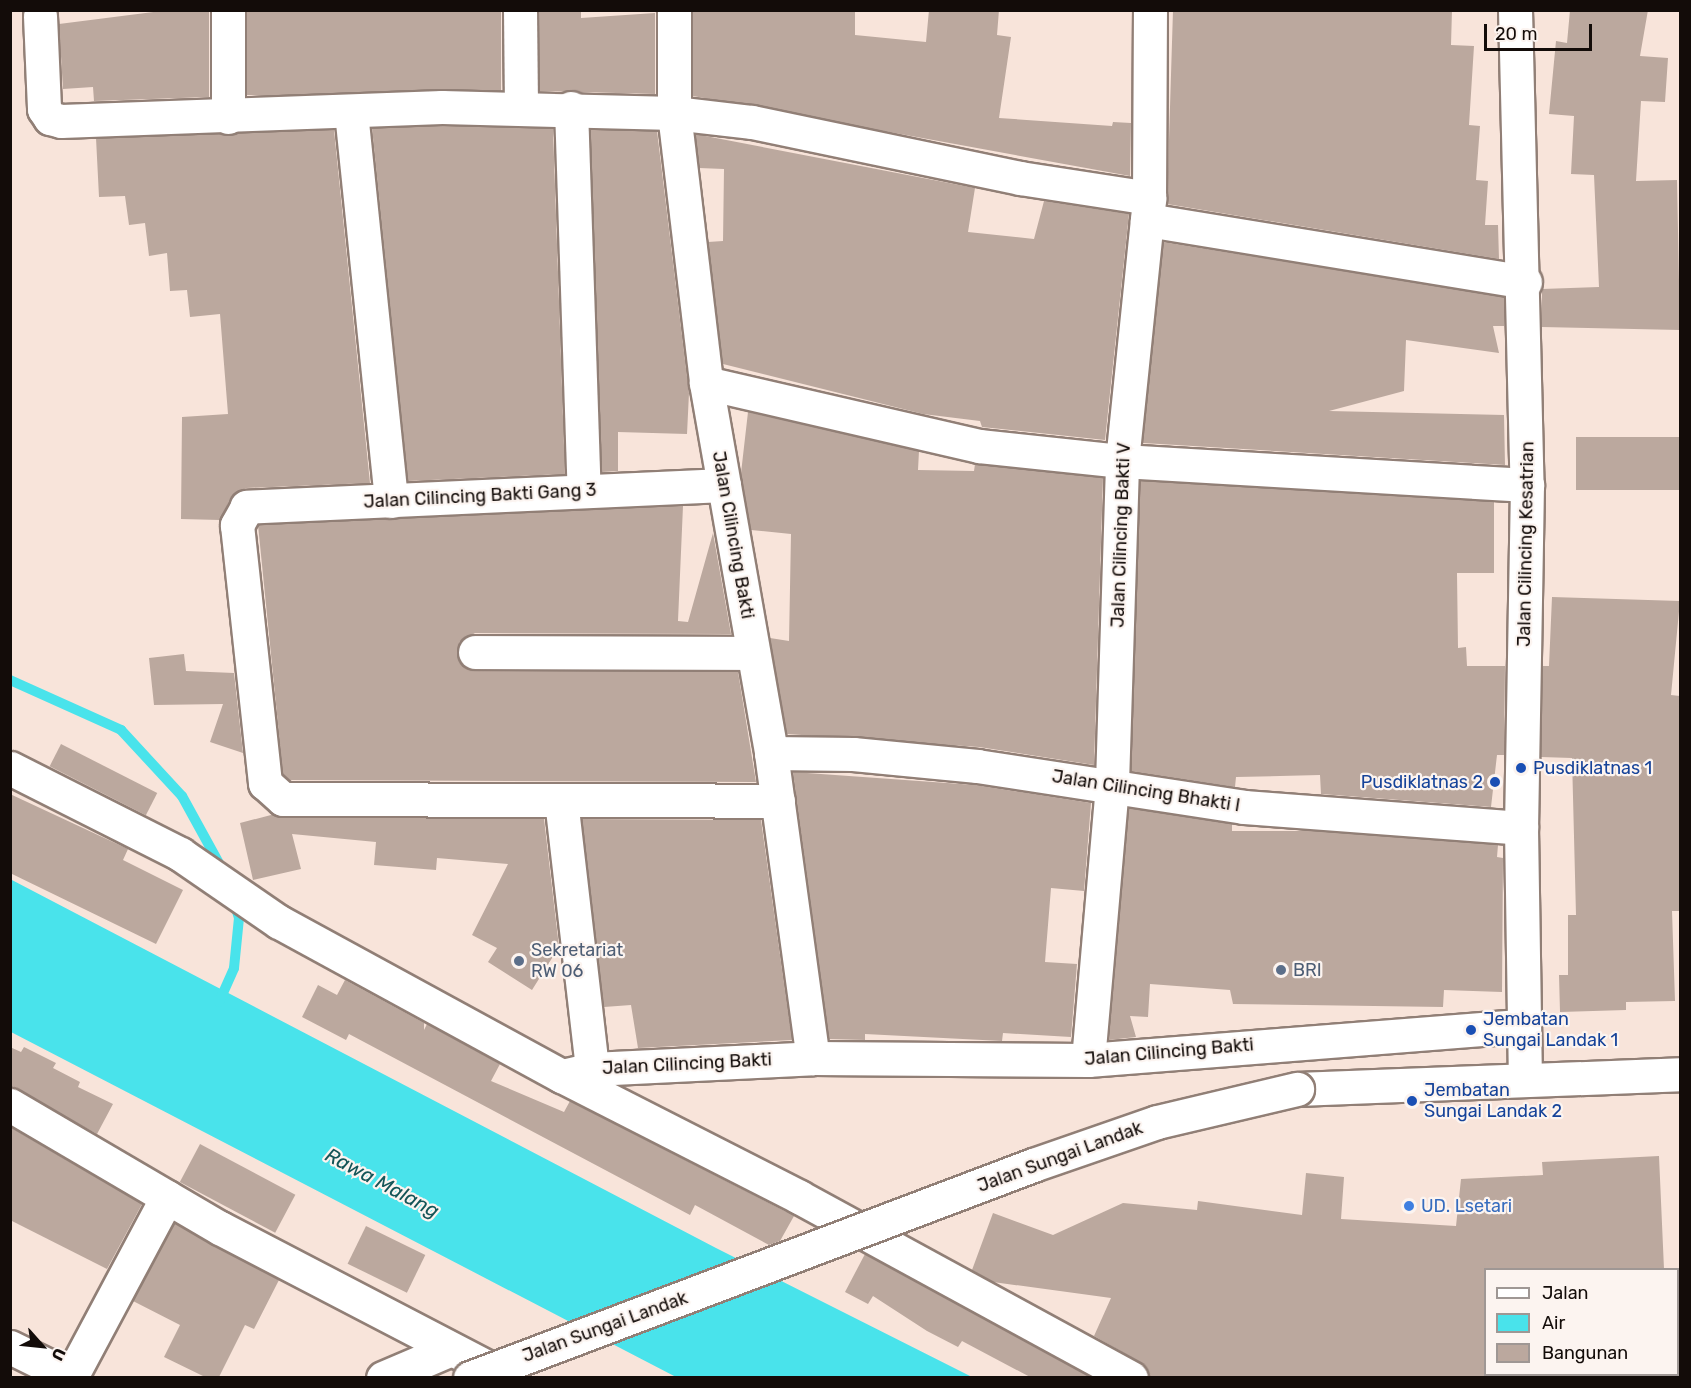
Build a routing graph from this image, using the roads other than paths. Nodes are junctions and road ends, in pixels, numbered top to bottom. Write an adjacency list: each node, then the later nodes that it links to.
1 (228, 10): 11 (street)
2 (520, 10): 7 (street)
3 (674, 10): 10 (street, Jalan Cilincing Bakti)
4 (1150, 10): 12 (street, Jalan Cilincing Bakti V)
5 (1515, 10): 13 (street, Jalan Cilincing Kesatrian)
6 (40, 16): 11 (street)
7 (520, 106): 8 (street); 9 (street)
8 (572, 108): 10 (street); 18 (street)
9 (351, 112): 11 (street); 19 (street)
10 (674, 113): 12 (street); 14 (street, Jalan Cilincing Bakti)
11 (228, 117)
12 (1148, 209): 13 (street); 15 (street, Jalan Cilincing Bakti V)
13 (1525, 282): 17 (street, Jalan Cilincing Kesatrian)
14 (706, 383): 15 (street); 16 (street, Jalan Cilincing Bakti)
15 (1122, 461): 17 (street); 24 (street, Jalan Cilincing Bakti V)
16 (724, 485): 18 (street, Jalan Cilincing Bakti Gang 3); 21 (street, Jalan Cilincing Bakti)
17 (1527, 485): 27 (street, Jalan Cilincing Kesatrian)
18 (584, 491): 19 (street, Jalan Cilincing Bakti Gang 3)
19 (390, 501): 25 (street, Jalan Cilincing Bakti Gang 3)
20 (475, 652): 21 (street)
21 (753, 653): 22 (street, Jalan Cilincing Bakti)
22 (771, 753): 24 (street, Jalan Cilincing Bhakti I); 26 (street, Jalan Cilincing Bakti)
23 (10, 768): 31 (street)
24 (1112, 783): 27 (street, Jalan Cilincing Bhakti I); 30 (street, Jalan Cilincing Bakti V)
25 (561, 800): 26 (street); 31 (street)
26 (778, 801): 29 (street, Jalan Cilincing Bakti)
27 (1521, 828): 28 (street, Jalan Cilincing Kesatrian)
28 (1523, 1026): 30 (street, Jalan Cilincing Bakti); 33 (street, Jalan Cilincing Kesatrian)
29 (813, 1058): 30 (street, Jalan Cilincing Bakti); 31 (street, Jalan Cilincing Bakti)
30 (1088, 1060)
31 (577, 1072): 42 (street)
32 (1680, 1074): 33 (street, Jalan Sungai Landak)
33 (1525, 1077): 40 (street, Jalan Sungai Landak, bridge)
34 (10, 1105): 35 (street)
35 (167, 1197): 37 (street); 38 (street)
36 (10, 1347): 38 (street)
37 (451, 1349): 39 (street); 41 (street)
38 (72, 1377)
39 (383, 1377)
40 (470, 1377)
41 (508, 1377)
42 (1131, 1377)

